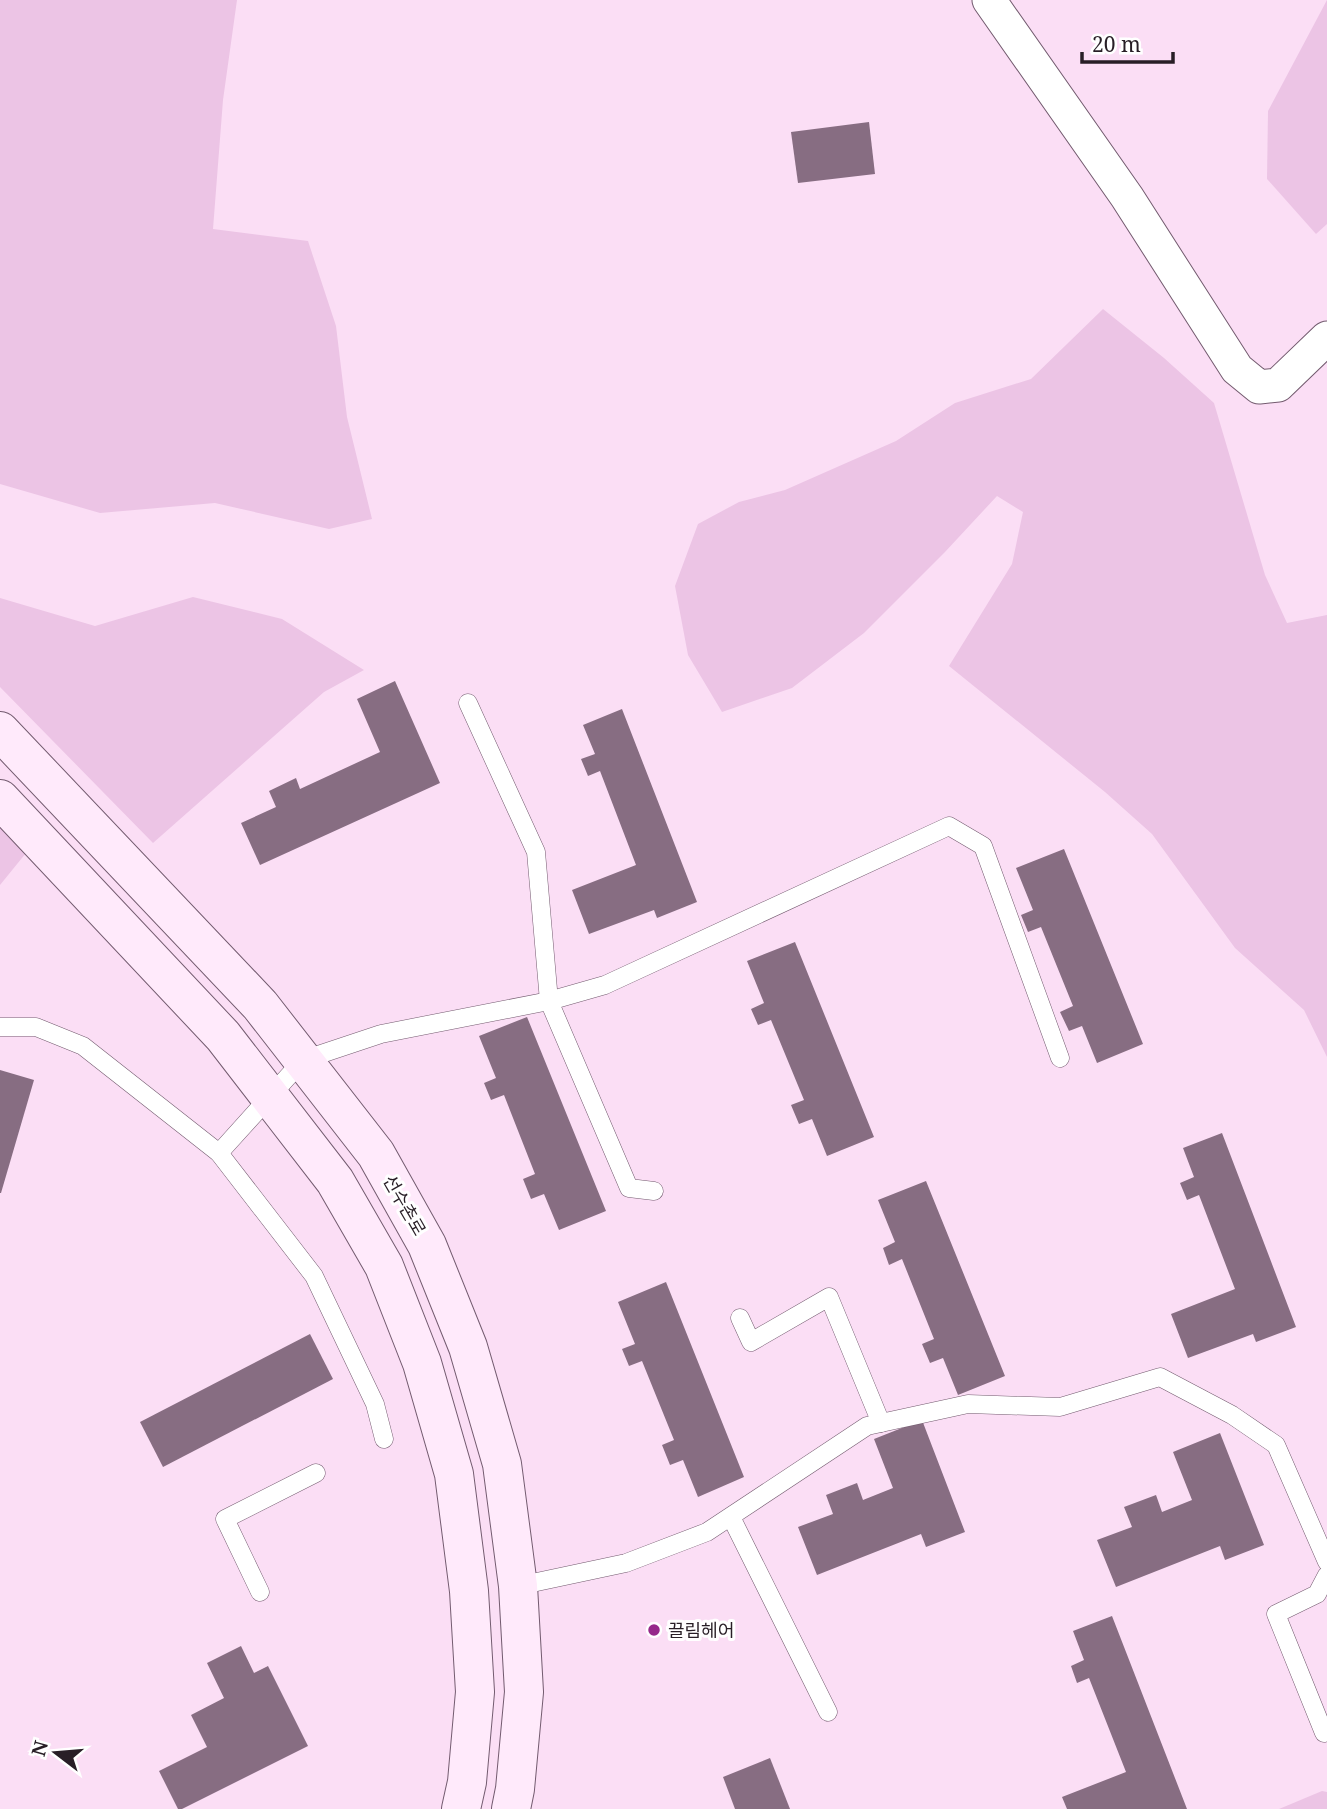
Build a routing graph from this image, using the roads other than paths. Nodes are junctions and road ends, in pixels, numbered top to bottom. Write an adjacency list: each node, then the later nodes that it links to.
1 (989, 0): 2 (street)
2 (1327, 338)
3 (468, 703): 6 (lane)
4 (0, 731): 9 (street, 선수촌로)
5 (0, 799): 10 (street)
6 (549, 1001): 8 (lane); 9 (lane); 12 (lane)
7 (0, 1027): 11 (lane)
8 (1060, 1058)
9 (303, 1060): 10 (lane); 20 (street, 선수촌로)
10 (270, 1097): 11 (lane); 21 (street)
11 (219, 1153): 15 (lane)
12 (654, 1191)
13 (740, 1318): 14 (lane)
14 (881, 1423): 17 (lane); 18 (lane)
15 (384, 1439)
16 (316, 1473): 22 (lane)
17 (730, 1517): 20 (lane); 23 (lane)
18 (1327, 1562)
19 (1327, 1575): 24 (lane)
20 (518, 1586): 21 (street); 26 (street, 선수촌로)
21 (469, 1591): 25 (street)
22 (260, 1592)
23 (828, 1712)
24 (1324, 1733)
25 (461, 1809)
26 (511, 1809)

